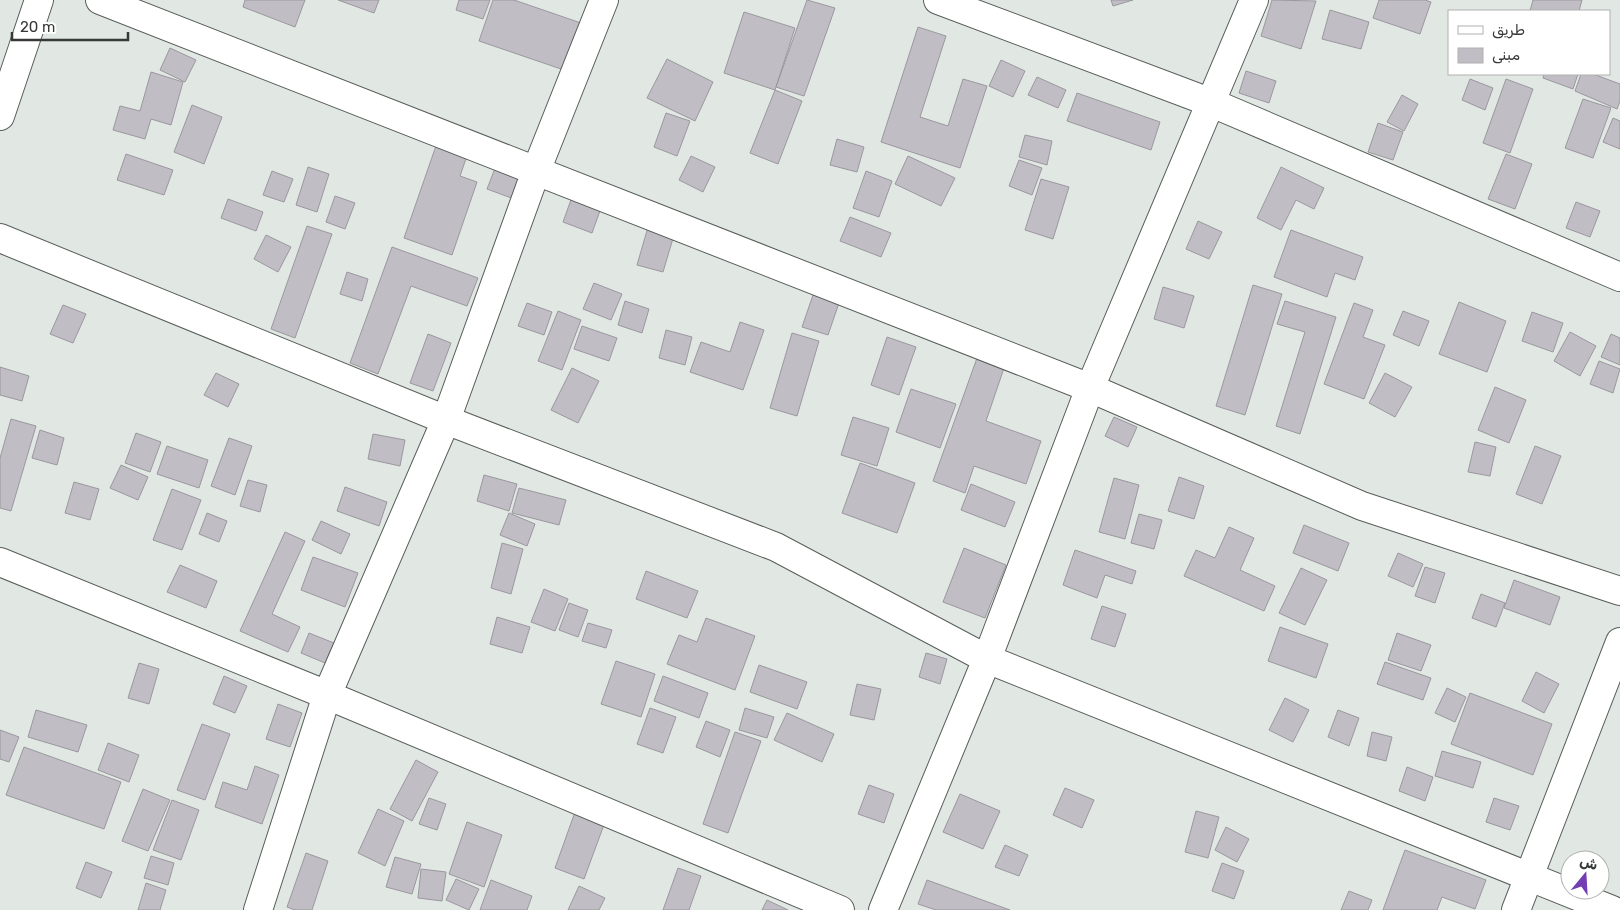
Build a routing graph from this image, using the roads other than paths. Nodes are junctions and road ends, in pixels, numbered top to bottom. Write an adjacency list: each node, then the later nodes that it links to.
1 (39, 0): 7 (street)
2 (100, 0): 8 (street)
3 (604, 0): 8 (street)
4 (938, 0): 6 (street)
5 (1254, 0): 6 (street)
6 (1212, 103): 10 (street); 11 (street)
7 (0, 116)
8 (536, 171): 11 (street); 12 (street)
9 (0, 238): 12 (street)
10 (1620, 277)
11 (1090, 388): 14 (street); 16 (street)
12 (446, 420): 16 (street); 17 (street)
13 (0, 562): 17 (street)
14 (1620, 592)
15 (1620, 642): 18 (street)
16 (987, 659): 18 (street); 21 (street)
17 (327, 695): 19 (street); 20 (street)
18 (1529, 878): 22 (street); 23 (street)
19 (258, 910)
20 (840, 910)
21 (883, 910)
22 (1516, 910)
23 (1612, 910)

